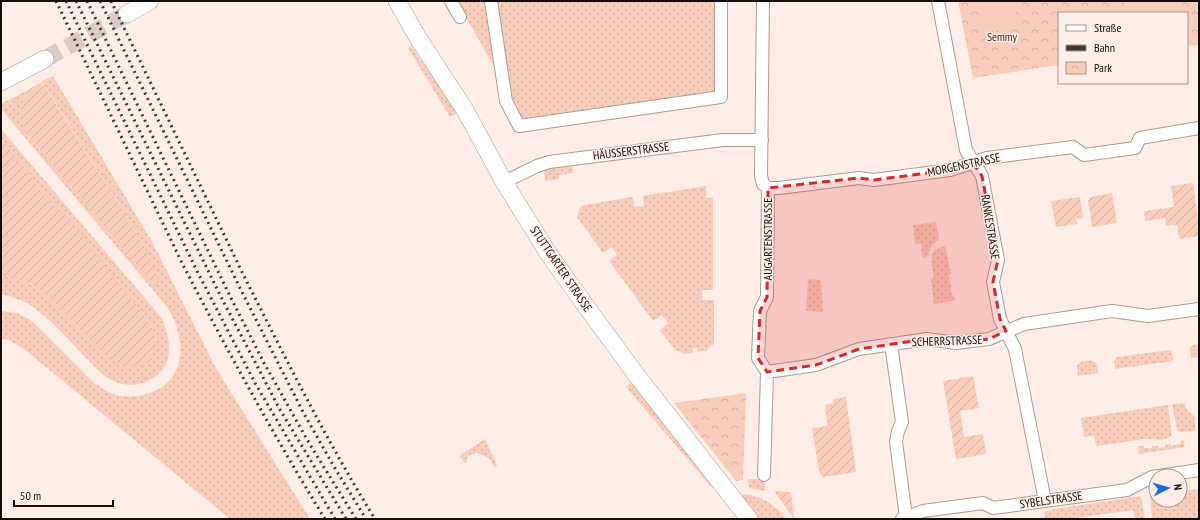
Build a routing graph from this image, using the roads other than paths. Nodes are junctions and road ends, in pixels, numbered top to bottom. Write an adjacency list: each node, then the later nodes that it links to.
1 (150, 1): 8 (main road)
2 (397, 1): 15 (main road, STUTTGARTER STRASSE)
3 (451, 1): 9 (street)
4 (491, 1): 5 (street)
5 (721, 1)
6 (762, 1): 13 (street, AUGARTENSTRASSE)
7 (938, 1): 14 (street, RANKESTRASSE)
8 (127, 14)
9 (460, 17)
10 (45, 59): 11 (main road)
11 (1, 82)
12 (1199, 128): 14 (street, MORGENSTRASSE)
13 (762, 140): 15 (street, HÄUSSERSTRASSE); 16 (street, AUGARTENSTRASSE)
14 (973, 163): 16 (street, MORGENSTRASSE); 18 (street, RANKESTRASSE)
15 (504, 182): 25 (main road, STUTTGARTER STRASSE)
16 (768, 188): 20 (street, AUGARTENSTRASSE)
17 (1199, 309): 18 (street, SCHERRSTRASSE)
18 (1006, 331): 19 (street, SCHERRSTRASSE); 23 (street, RANKESTRASSE)
19 (891, 344): 20 (street, SCHERRSTRASSE); 24 (street)
20 (767, 372): 22 (street, AUGARTENSTRASSE)
21 (1199, 470): 23 (street, SYBELSTRASSE)
22 (764, 475)
23 (1045, 501): 24 (street, SYBELSTRASSE)
24 (904, 518)
25 (749, 519)

